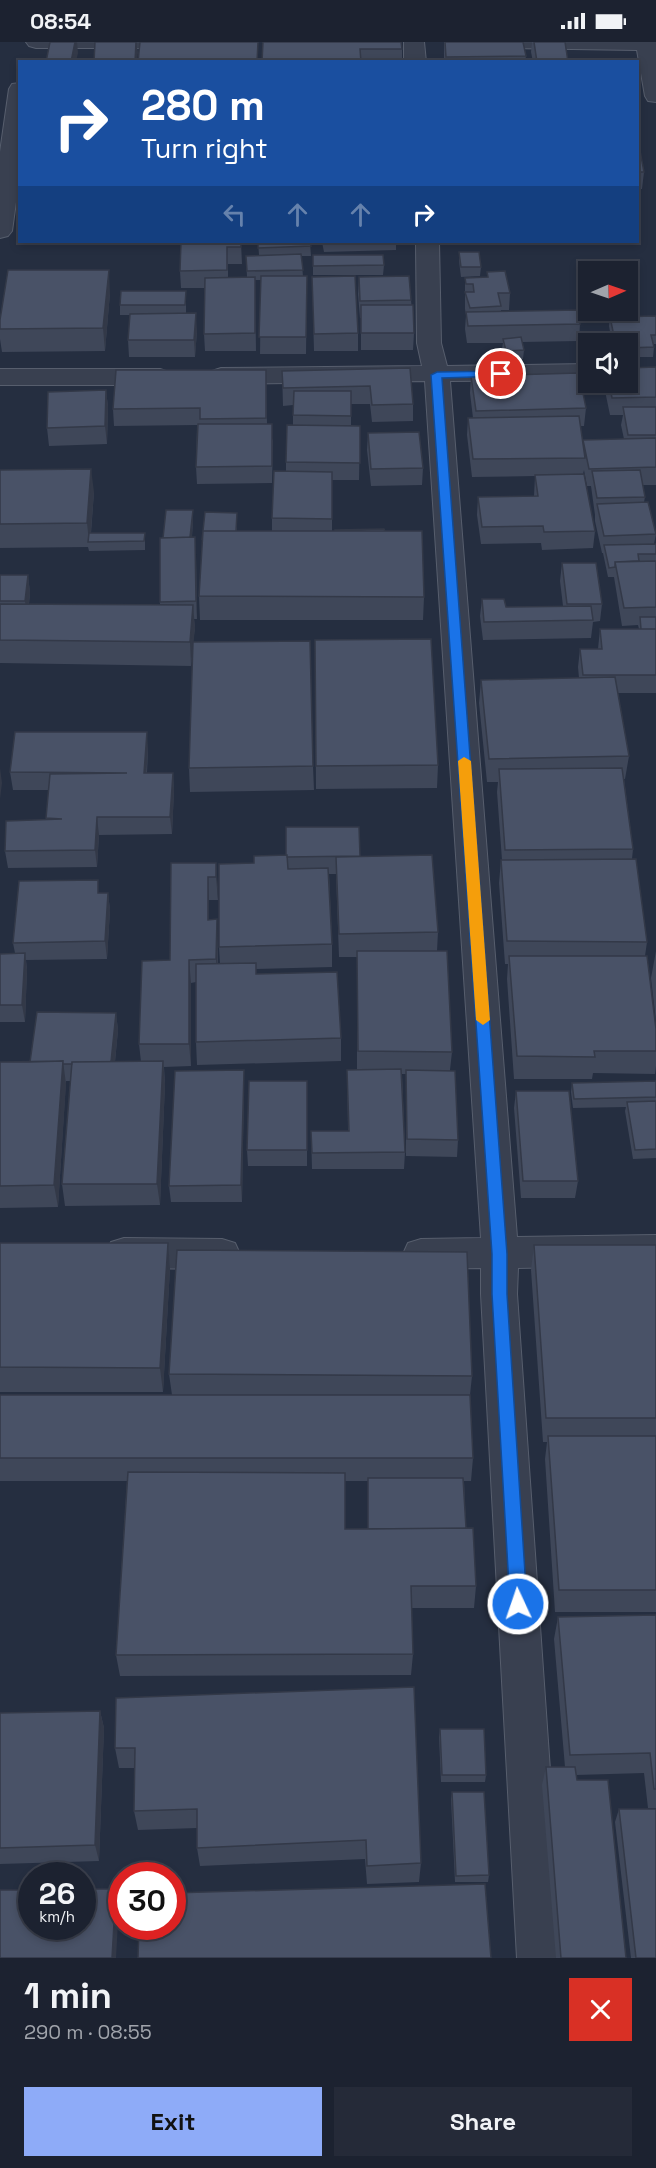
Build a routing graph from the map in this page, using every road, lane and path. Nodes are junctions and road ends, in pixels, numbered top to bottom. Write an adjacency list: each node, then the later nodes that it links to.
1 (26, 42): 7 (street)
2 (36, 42): 3 (street)
3 (158, 42)
4 (414, 42): 8 (street)
5 (508, 42): 6 (street)
6 (650, 43): 9 (street)
7 (23, 60)
8 (415, 60)
9 (656, 96)
10 (18, 103): 11 (street)
11 (0, 231)
12 (427, 243): 14 (street)
13 (578, 372): 14 (street)
14 (437, 375): 15 (street); 20 (street)
15 (0, 377)
16 (656, 1250): 20 (street)
17 (95, 1253): 18 (street)
18 (250, 1254)
19 (393, 1254): 20 (street)
20 (500, 1254): 21 (street)
21 (540, 1958)

